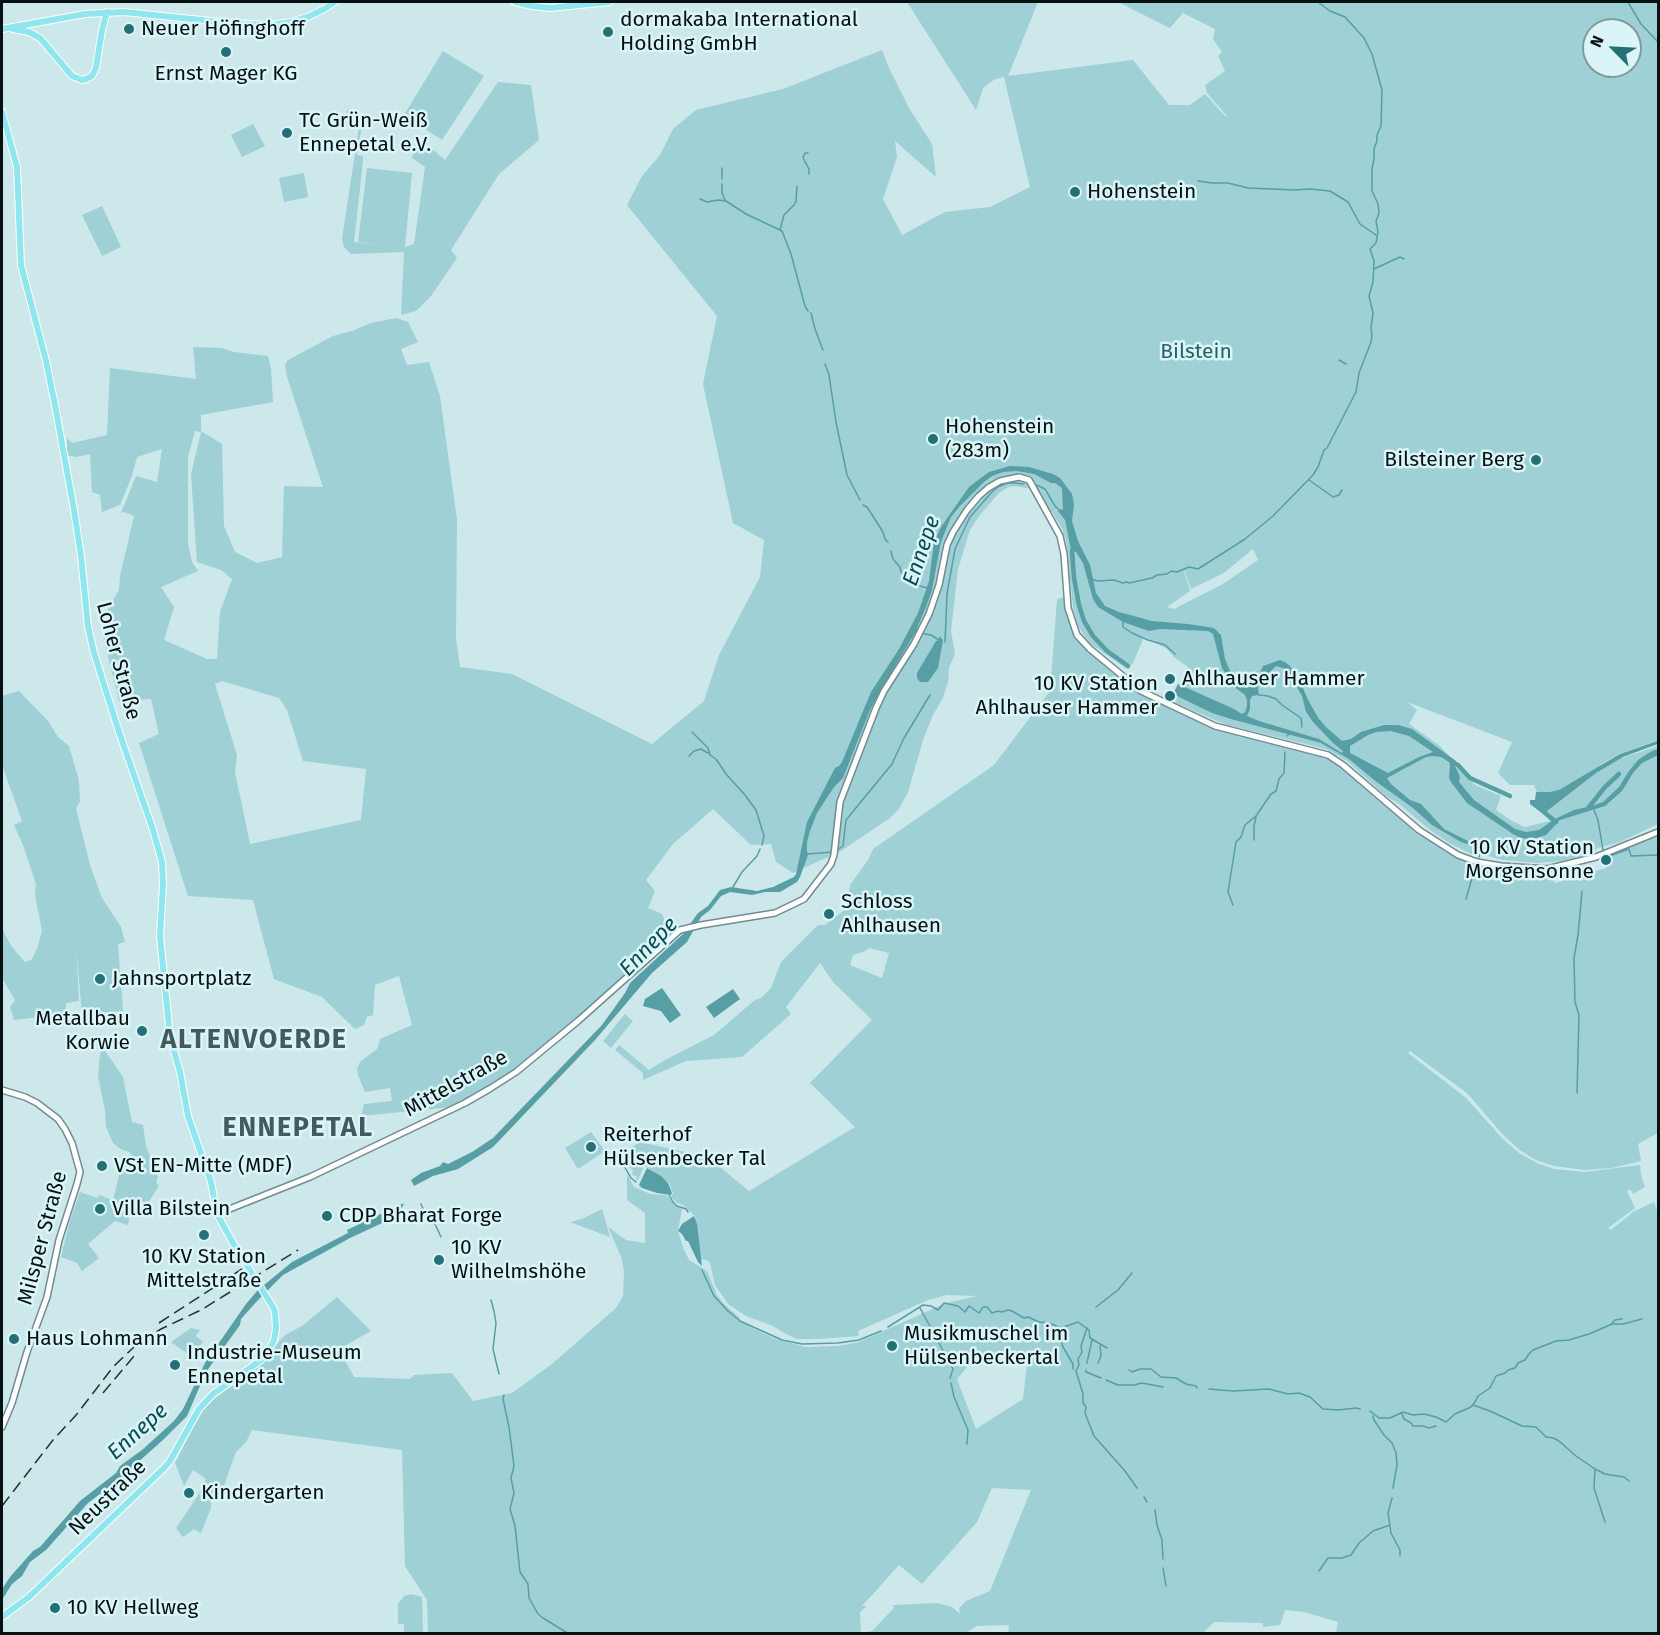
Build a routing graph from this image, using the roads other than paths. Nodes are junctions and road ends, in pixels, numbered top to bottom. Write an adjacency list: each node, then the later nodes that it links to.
1 (334, 2): 4 (main road)
2 (515, 2): 3 (main road)
3 (609, 2)
4 (107, 12): 5 (main road); 8 (main road)
5 (96, 14): 6 (main road); 8 (main road)
6 (32, 23): 7 (main road); 9 (main road)
7 (4, 29): 9 (main road)
8 (102, 30): 9 (main road)
9 (29, 32)
10 (2, 112): 13 (main road, Loher Straße)
11 (1659, 832): 13 (street, Mittelstraße)
12 (2, 1090): 14 (street, Milsper Straße)
13 (217, 1214): 15 (main road, Neustraße)
14 (2, 1427)
15 (2, 1617)

